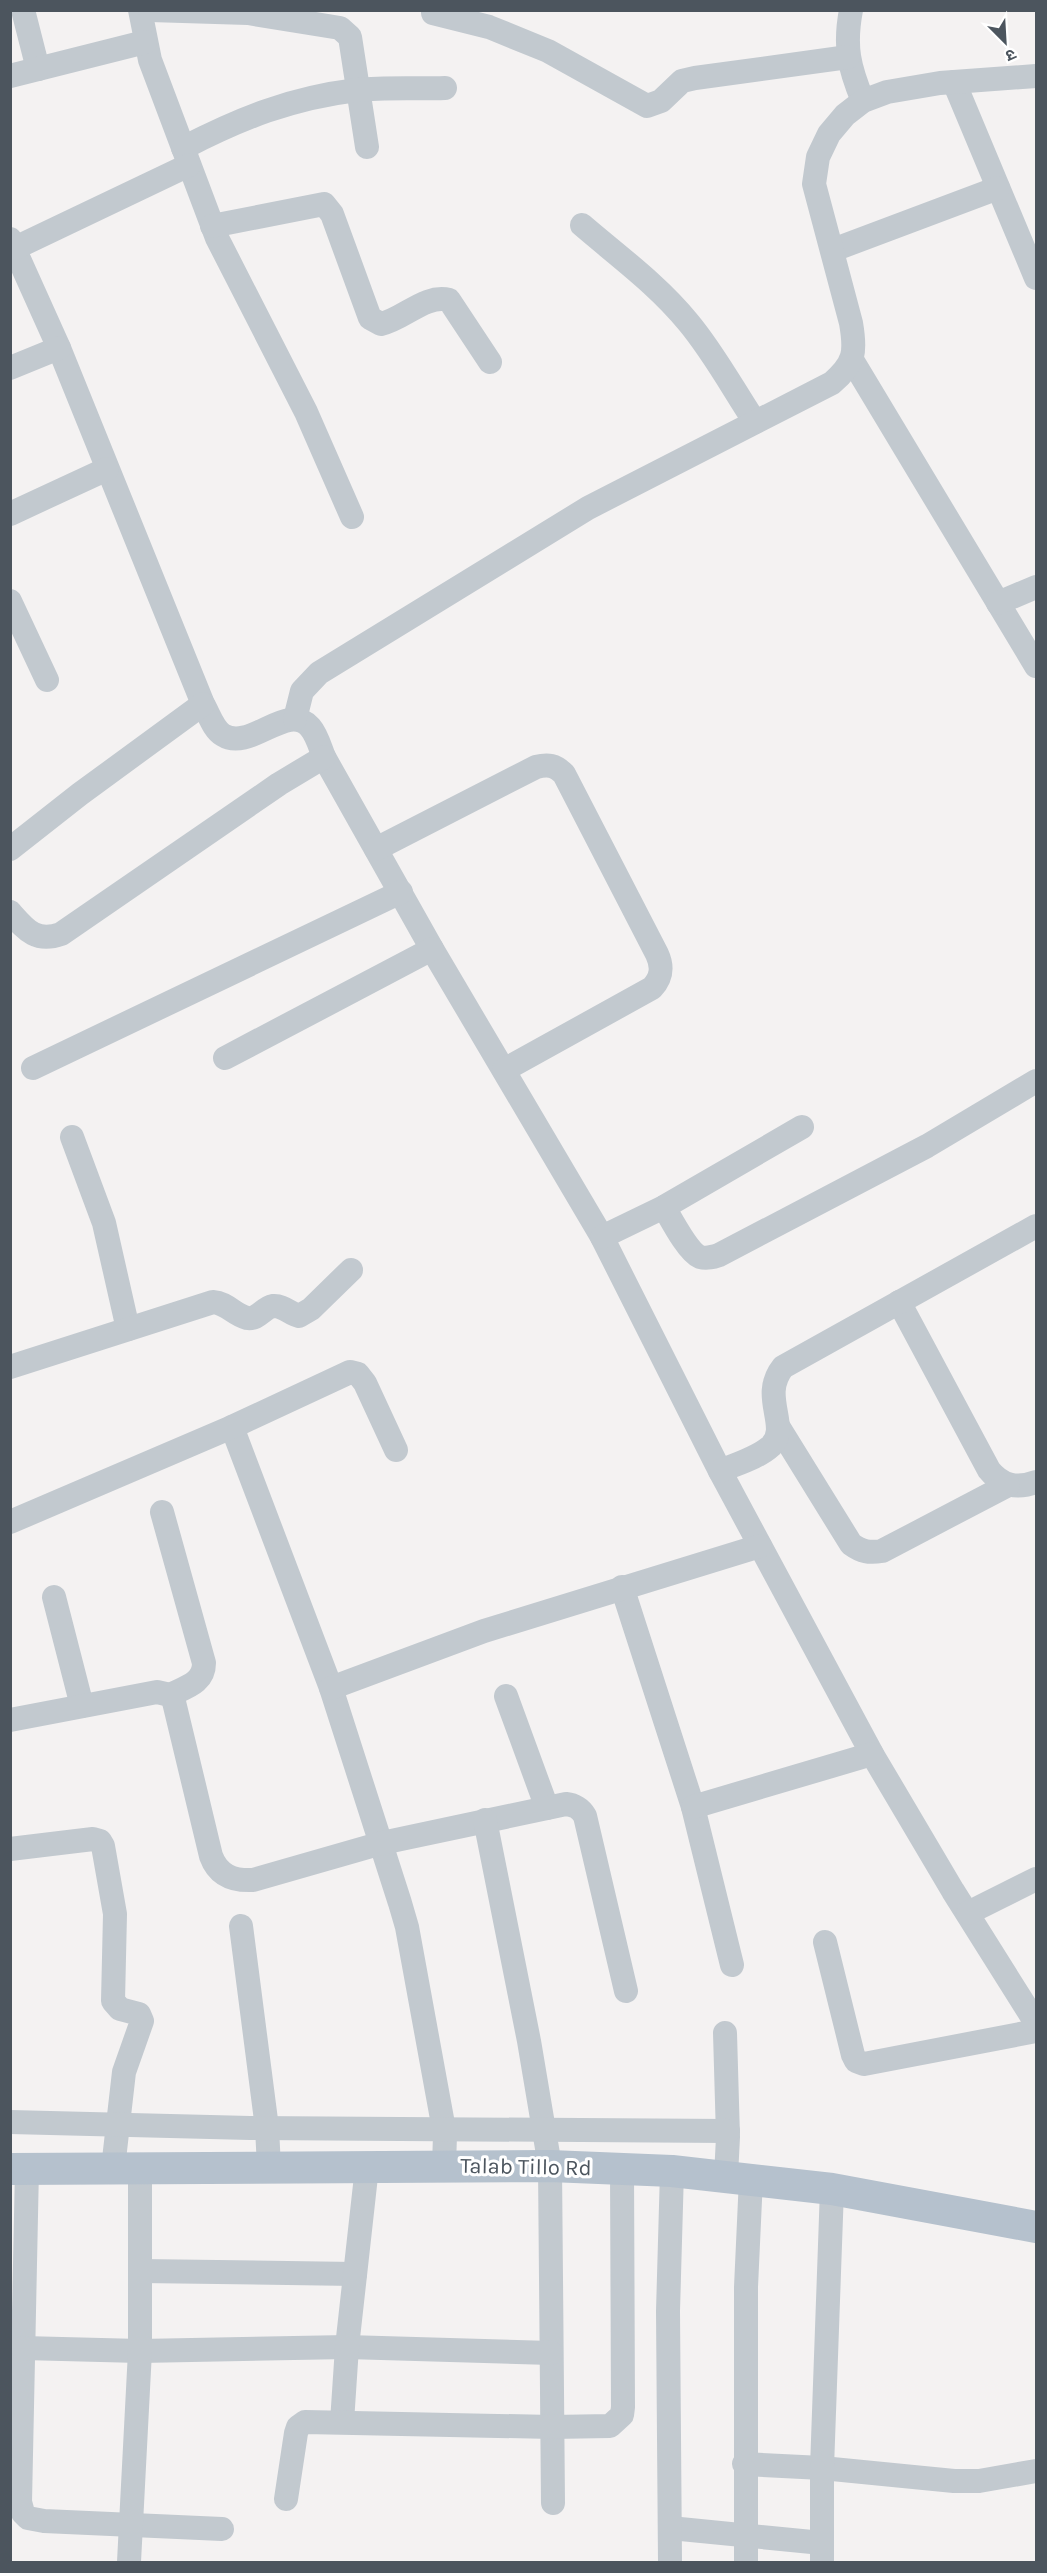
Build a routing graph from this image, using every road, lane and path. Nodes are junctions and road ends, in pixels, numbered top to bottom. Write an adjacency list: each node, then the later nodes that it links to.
1 (22, 10): 8 (street)
2 (140, 10): 6 (street)
3 (150, 10): 13 (street)
4 (851, 10): 7 (street)
5 (433, 13): 7 (street)
6 (145, 42): 8 (street); 16 (street)
7 (848, 57): 14 (street)
8 (38, 69): 9 (street)
9 (10, 76)
10 (1036, 76): 11 (street)
11 (954, 82): 14 (street); 17 (street)
12 (445, 88): 13 (street)
13 (358, 90): 15 (street); 16 (street)
14 (863, 101): 21 (street)
15 (367, 147)
16 (186, 156): 19 (street); 20 (street)
17 (998, 188): 21 (street); 22 (street)
18 (582, 225): 27 (street)
19 (212, 226): 25 (street); 30 (street)
20 (13, 244): 23 (street)
21 (833, 250): 24 (street)
22 (1036, 278)
23 (59, 348): 26 (street); 28 (street)
24 (852, 360): 27 (street); 33 (street)
25 (490, 362)
26 (10, 368)
27 (755, 422): 37 (street)
28 (107, 469): 29 (street); 36 (street)
29 (10, 514)
30 (352, 517)
31 (1036, 587): 33 (street)
32 (10, 601): 35 (street)
33 (998, 603): 34 (street)
34 (1036, 666)
35 (46, 680)
36 (203, 704): 37 (street); 39 (street)
37 (295, 719): 38 (street)
38 (324, 757): 40 (street); 42 (street)
39 (13, 841)
40 (376, 849): 41 (street); 46 (street)
41 (401, 892): 43 (street); 45 (street)
42 (10, 912)
43 (432, 949): 44 (street); 46 (street)
44 (225, 1058)
45 (33, 1068)
46 (504, 1070): 52 (street)
47 (1036, 1081): 50 (street)
48 (802, 1127): 50 (street)
49 (72, 1137): 55 (street)
50 (664, 1208): 52 (street)
51 (1036, 1226): 54 (street)
52 (602, 1237): 60 (street)
53 (351, 1270): 55 (street)
54 (900, 1302): 57 (street); 62 (street)
55 (128, 1329): 56 (street)
56 (10, 1367)
57 (778, 1426): 60 (street); 62 (street)
58 (232, 1427): 59 (street); 64 (street); 68 (street)
59 (396, 1450)
60 (720, 1471): 65 (street)
61 (1036, 1482): 62 (street)
62 (1008, 1485)
63 (162, 1512): 69 (street)
64 (10, 1522)
65 (760, 1546): 66 (street); 73 (street)
66 (622, 1587): 68 (street); 74 (street)
67 (54, 1597): 71 (street)
68 (331, 1688): 77 (street)
69 (170, 1695): 71 (street); 77 (street)
70 (506, 1696): 75 (street)
71 (82, 1706): 72 (street)
72 (10, 1720)
73 (872, 1754): 74 (street); 80 (street)
74 (693, 1807): 83 (street)
75 (547, 1808): 76 (street); 84 (street)
76 (485, 1820): 77 (street); 91 (street)
77 (382, 1844): 90 (street)
78 (10, 1849): 92 (street)
79 (1036, 1879): 80 (street)
80 (968, 1913): 85 (street)
81 (241, 1926): 89 (street)
82 (825, 1942): 86 (street)
83 (732, 1965)
84 (626, 1991)
85 (1036, 2023)
86 (1036, 2031)
87 (725, 2033): 93 (street)
88 (10, 2122): 92 (street)
89 (268, 2144): 90 (street); 92 (main road, Talab Tillo Rd); 92 (street); 94 (main road, Talab Tillo Rd)
90 (444, 2144): 91 (main road, Talab Tillo Rd); 94 (main road, Talab Tillo Rd)
91 (547, 2146): 93 (street); 96 (main road, Talab Tillo Rd); 105 (street)
92 (120, 2149): 95 (main road, Talab Tillo Rd); 100 (street)
93 (732, 2155): 97 (main road, Talab Tillo Rd); 98 (main road, Talab Tillo Rd); 109 (street)
94 (367, 2167): 101 (street)
95 (19, 2169): 103 (street)
96 (622, 2169): 97 (main road, Talab Tillo Rd); 107 (street)
97 (672, 2171): 116 (street)
98 (832, 2188): 99 (main road, Talab Tillo Rd); 110 (street)
99 (1036, 2227)
100 (140, 2271): 101 (street); 104 (street)
101 (355, 2274): 102 (street)
102 (347, 2347): 104 (street); 105 (street); 106 (street)
103 (23, 2348): 104 (street); 108 (street)
104 (140, 2351): 115 (street)
105 (551, 2353): 107 (street)
106 (342, 2422): 107 (street); 112 (street)
107 (552, 2427): 113 (street)
108 (15, 2443): 114 (street)
109 (744, 2464): 110 (street); 118 (street)
110 (822, 2468): 111 (street); 119 (street)
111 (1036, 2471)
112 (286, 2499)
113 (553, 2503)
114 (19, 2518): 115 (street)
115 (132, 2524): 117 (street); 120 (street)
116 (670, 2528): 118 (street); 121 (street)
117 (222, 2529)
118 (746, 2534): 119 (street); 122 (street)
119 (822, 2552)
120 (129, 2562)
121 (670, 2562)
122 (746, 2562)

